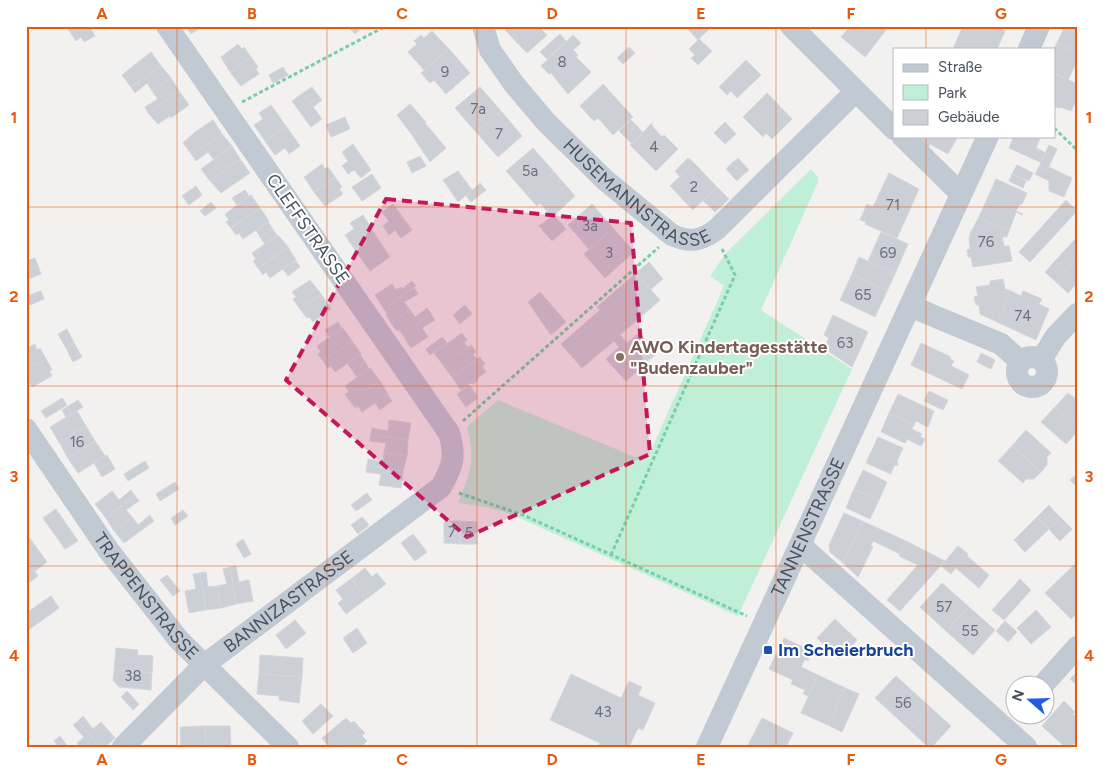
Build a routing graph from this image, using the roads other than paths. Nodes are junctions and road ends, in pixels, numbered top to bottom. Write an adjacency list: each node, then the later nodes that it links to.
1 (167, 26): 14 (street, CLEFFSTRASSE)
2 (483, 26): 6 (street, HUSEMANNSTRASSE)
3 (791, 26): 6 (street)
4 (1039, 26): 5 (street)
5 (1029, 48)
6 (856, 92): 7 (street)
7 (893, 128)
8 (904, 138): 10 (street)
9 (987, 138): 10 (street, TANNENSTRASSE)
10 (961, 194): 11 (street, TANNENSTRASSE)
11 (910, 306): 12 (street); 15 (street, TANNENSTRASSE)
12 (1077, 314)
13 (26, 429): 17 (street, TRAPPENSTRASSE)
14 (449, 433): 17 (street, BANNIZASTRASSE)
15 (800, 545): 19 (street); 23 (street, TANNENSTRASSE)
16 (1077, 647): 18 (street)
17 (204, 666): 21 (street, BANNIZASTRASSE); 22 (street, TRAPPENSTRASSE)
18 (1051, 676)
19 (1006, 719)
20 (1013, 726): 24 (street)
21 (123, 747)
22 (288, 747)
23 (707, 747)
24 (1026, 747)

